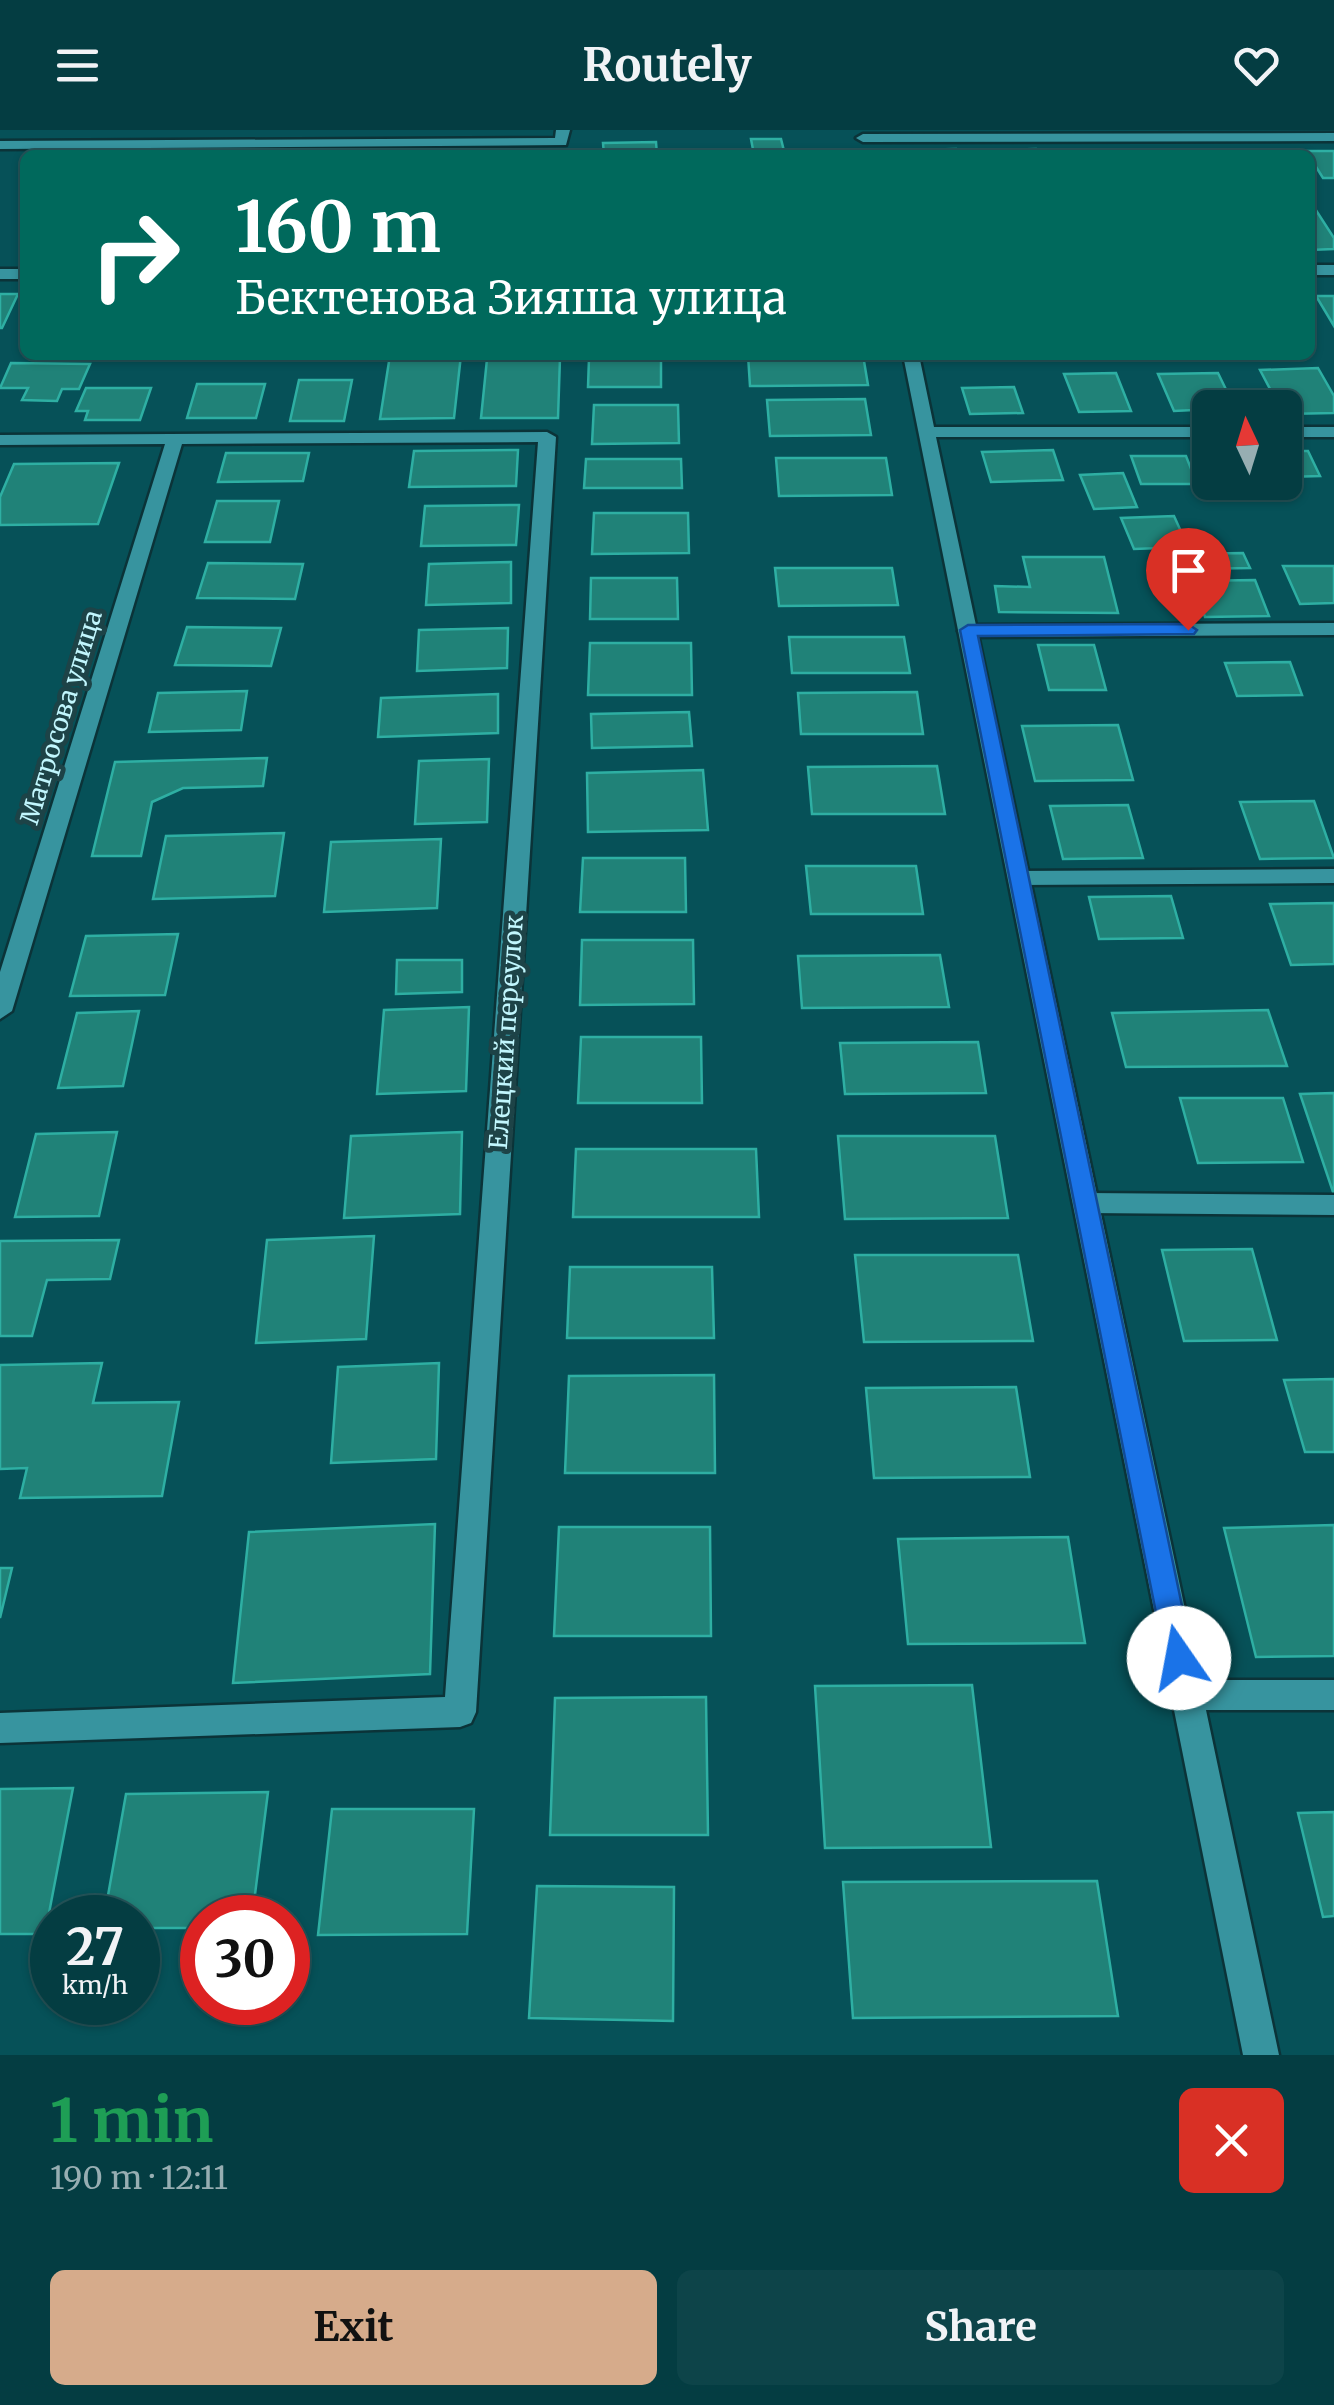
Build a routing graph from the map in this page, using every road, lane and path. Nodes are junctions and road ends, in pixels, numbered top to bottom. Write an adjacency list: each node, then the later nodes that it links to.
1 (562, 130): 3 (street)
2 (862, 134): 4 (street)
3 (278, 136): 5 (street)
4 (1334, 137)
5 (0, 145)
6 (912, 360): 7 (street)
7 (928, 432): 8 (street); 13 (street)
8 (1192, 432)
9 (1302, 432): 10 (street)
10 (1334, 432)
11 (175, 439): 12 (street, Елецкий переулок); 17 (street, Матросова улица); 22 (street, Елецкий переулок)
12 (0, 440)
13 (968, 630): 14 (street); 16 (street)
14 (1334, 630)
15 (1334, 876): 16 (street)
16 (1019, 878): 18 (street)
17 (0, 1011)
18 (1086, 1202): 19 (street); 20 (street)
19 (1334, 1205)
20 (1187, 1695): 21 (street); 23 (street)
21 (1334, 1695)
22 (0, 1728)
23 (1261, 2055)

